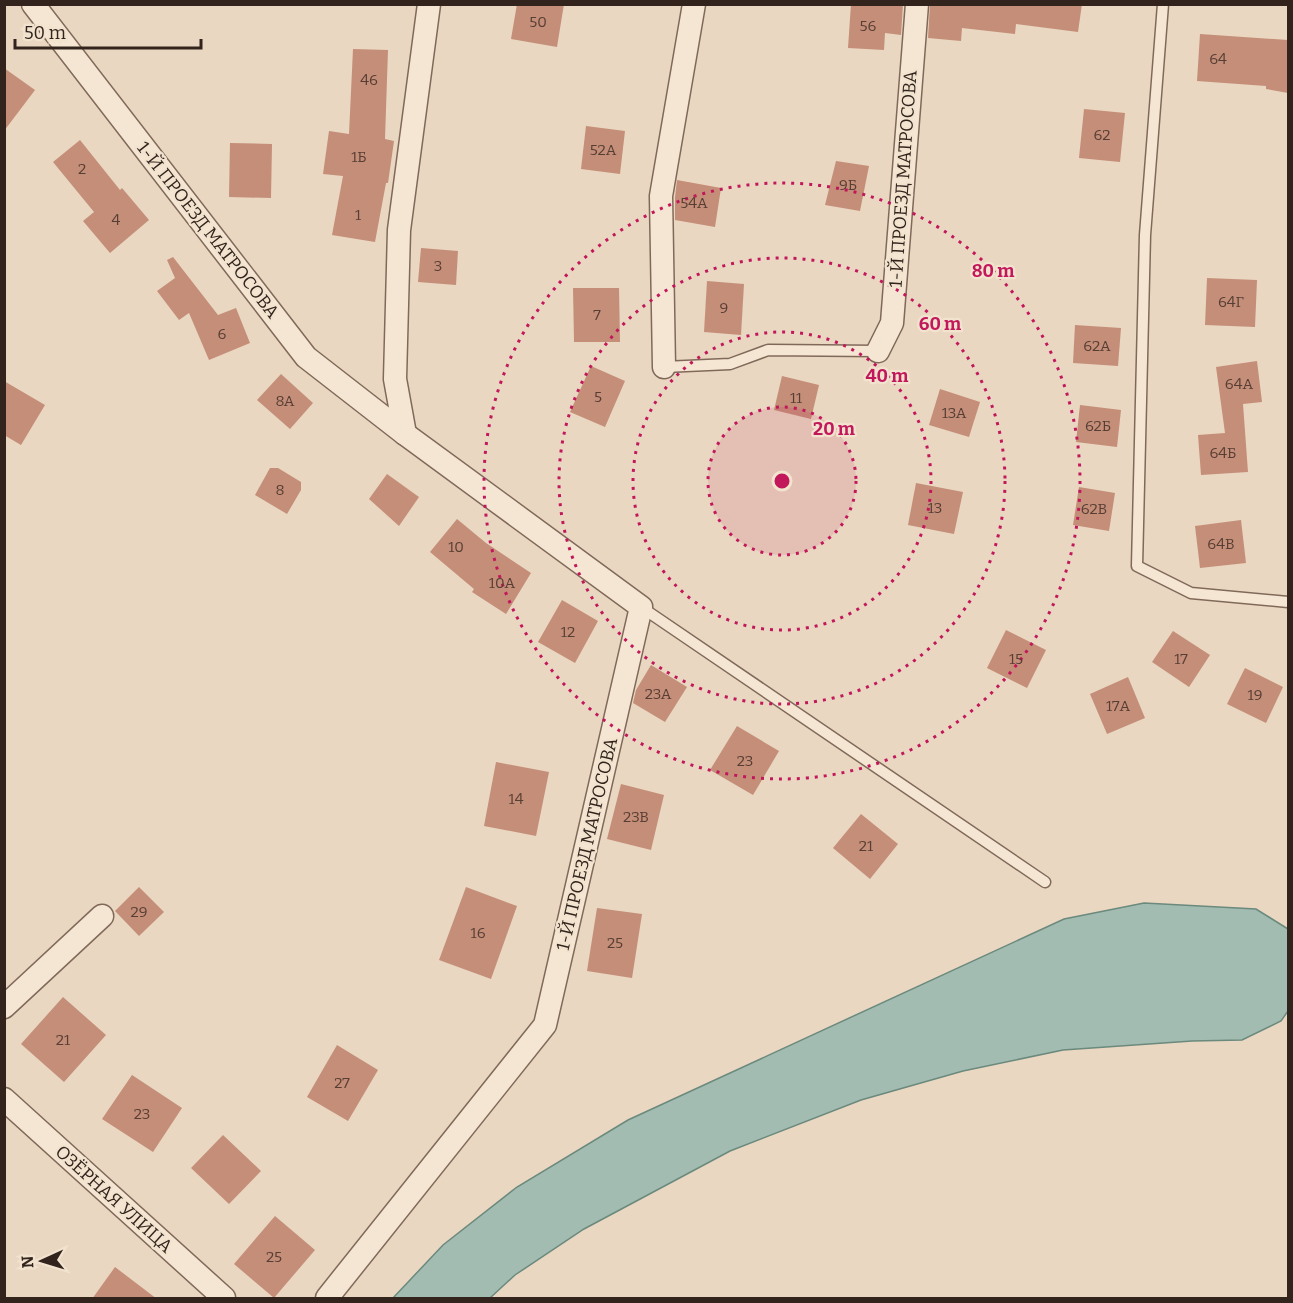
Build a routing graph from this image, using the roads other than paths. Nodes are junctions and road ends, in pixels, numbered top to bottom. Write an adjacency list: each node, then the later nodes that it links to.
1 (33, 4): 8 (street, 1-Й ПРОЕЗД МАТРОСОВА)
2 (429, 4): 8 (street)
3 (694, 4): 7 (street)
4 (917, 4): 6 (street, 1-Й ПРОЕЗД МАТРОСОВА)
5 (1163, 4): 9 (lane)
6 (878, 351): 7 (lane)
7 (664, 367)
8 (405, 434): 10 (street, 1-Й ПРОЕЗД МАТРОСОВА)
9 (1288, 602)
10 (641, 607): 11 (lane); 16 (street, 1-Й ПРОЕЗД МАТРОСОВА)
11 (1045, 882)
12 (102, 916): 13 (street)
13 (4, 1007)
14 (4, 1099): 15 (street, ОЗЁРНАЯ УЛИЦА)
15 (224, 1299)
16 (327, 1299)

